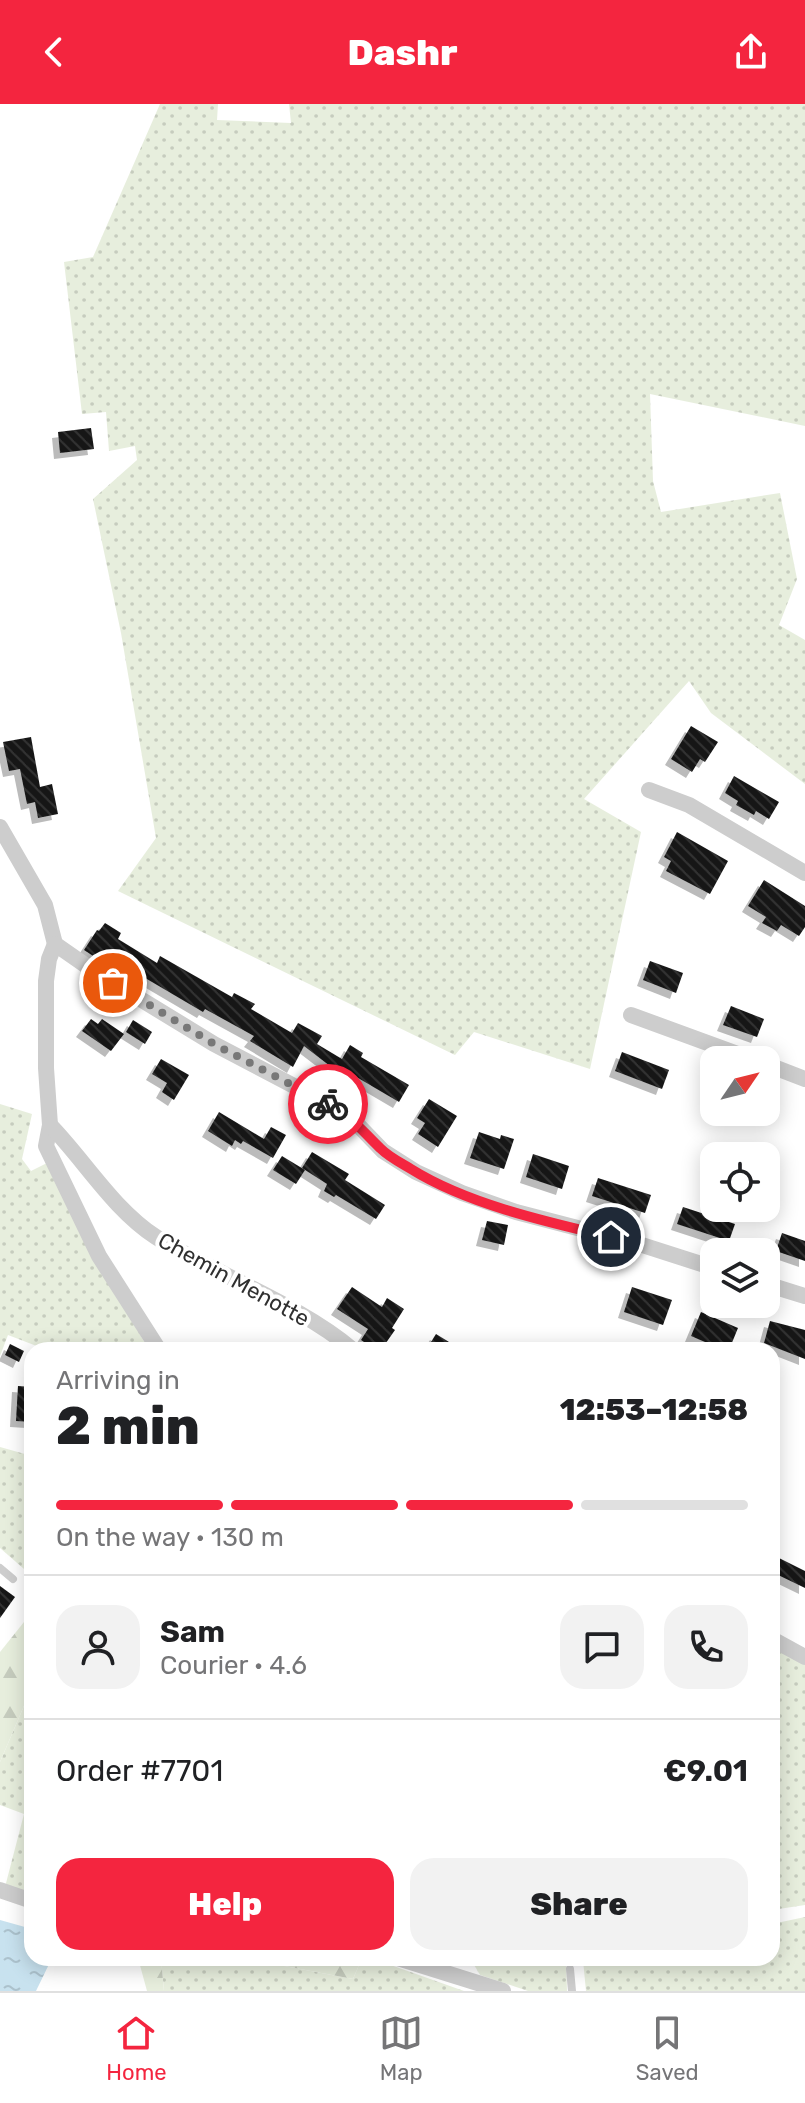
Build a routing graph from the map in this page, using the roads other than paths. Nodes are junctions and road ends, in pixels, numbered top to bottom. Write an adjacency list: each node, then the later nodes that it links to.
1 (649, 790): 3 (street)
2 (0, 827): 4 (street)
3 (805, 873)
4 (55, 944): 9 (street); 10 (street)
5 (631, 1015): 6 (street)
6 (716, 1046)
7 (780, 1069): 8 (street)
8 (805, 1079)
9 (50, 1125): 13 (street); 14 (street, Chemin Menotte)
10 (700, 1264)
11 (780, 1288): 12 (street)
12 (805, 1296)
13 (154, 1342)
14 (341, 1342)
15 (0, 1568): 16 (lane)
16 (13, 1579)
17 (780, 1643): 18 (street)
18 (805, 1657)
19 (0, 1890): 20 (street)
20 (24, 1898)
21 (423, 1966): 23 (street)
22 (570, 1969): 24 (lane)
23 (503, 1991)
24 (572, 1991)

